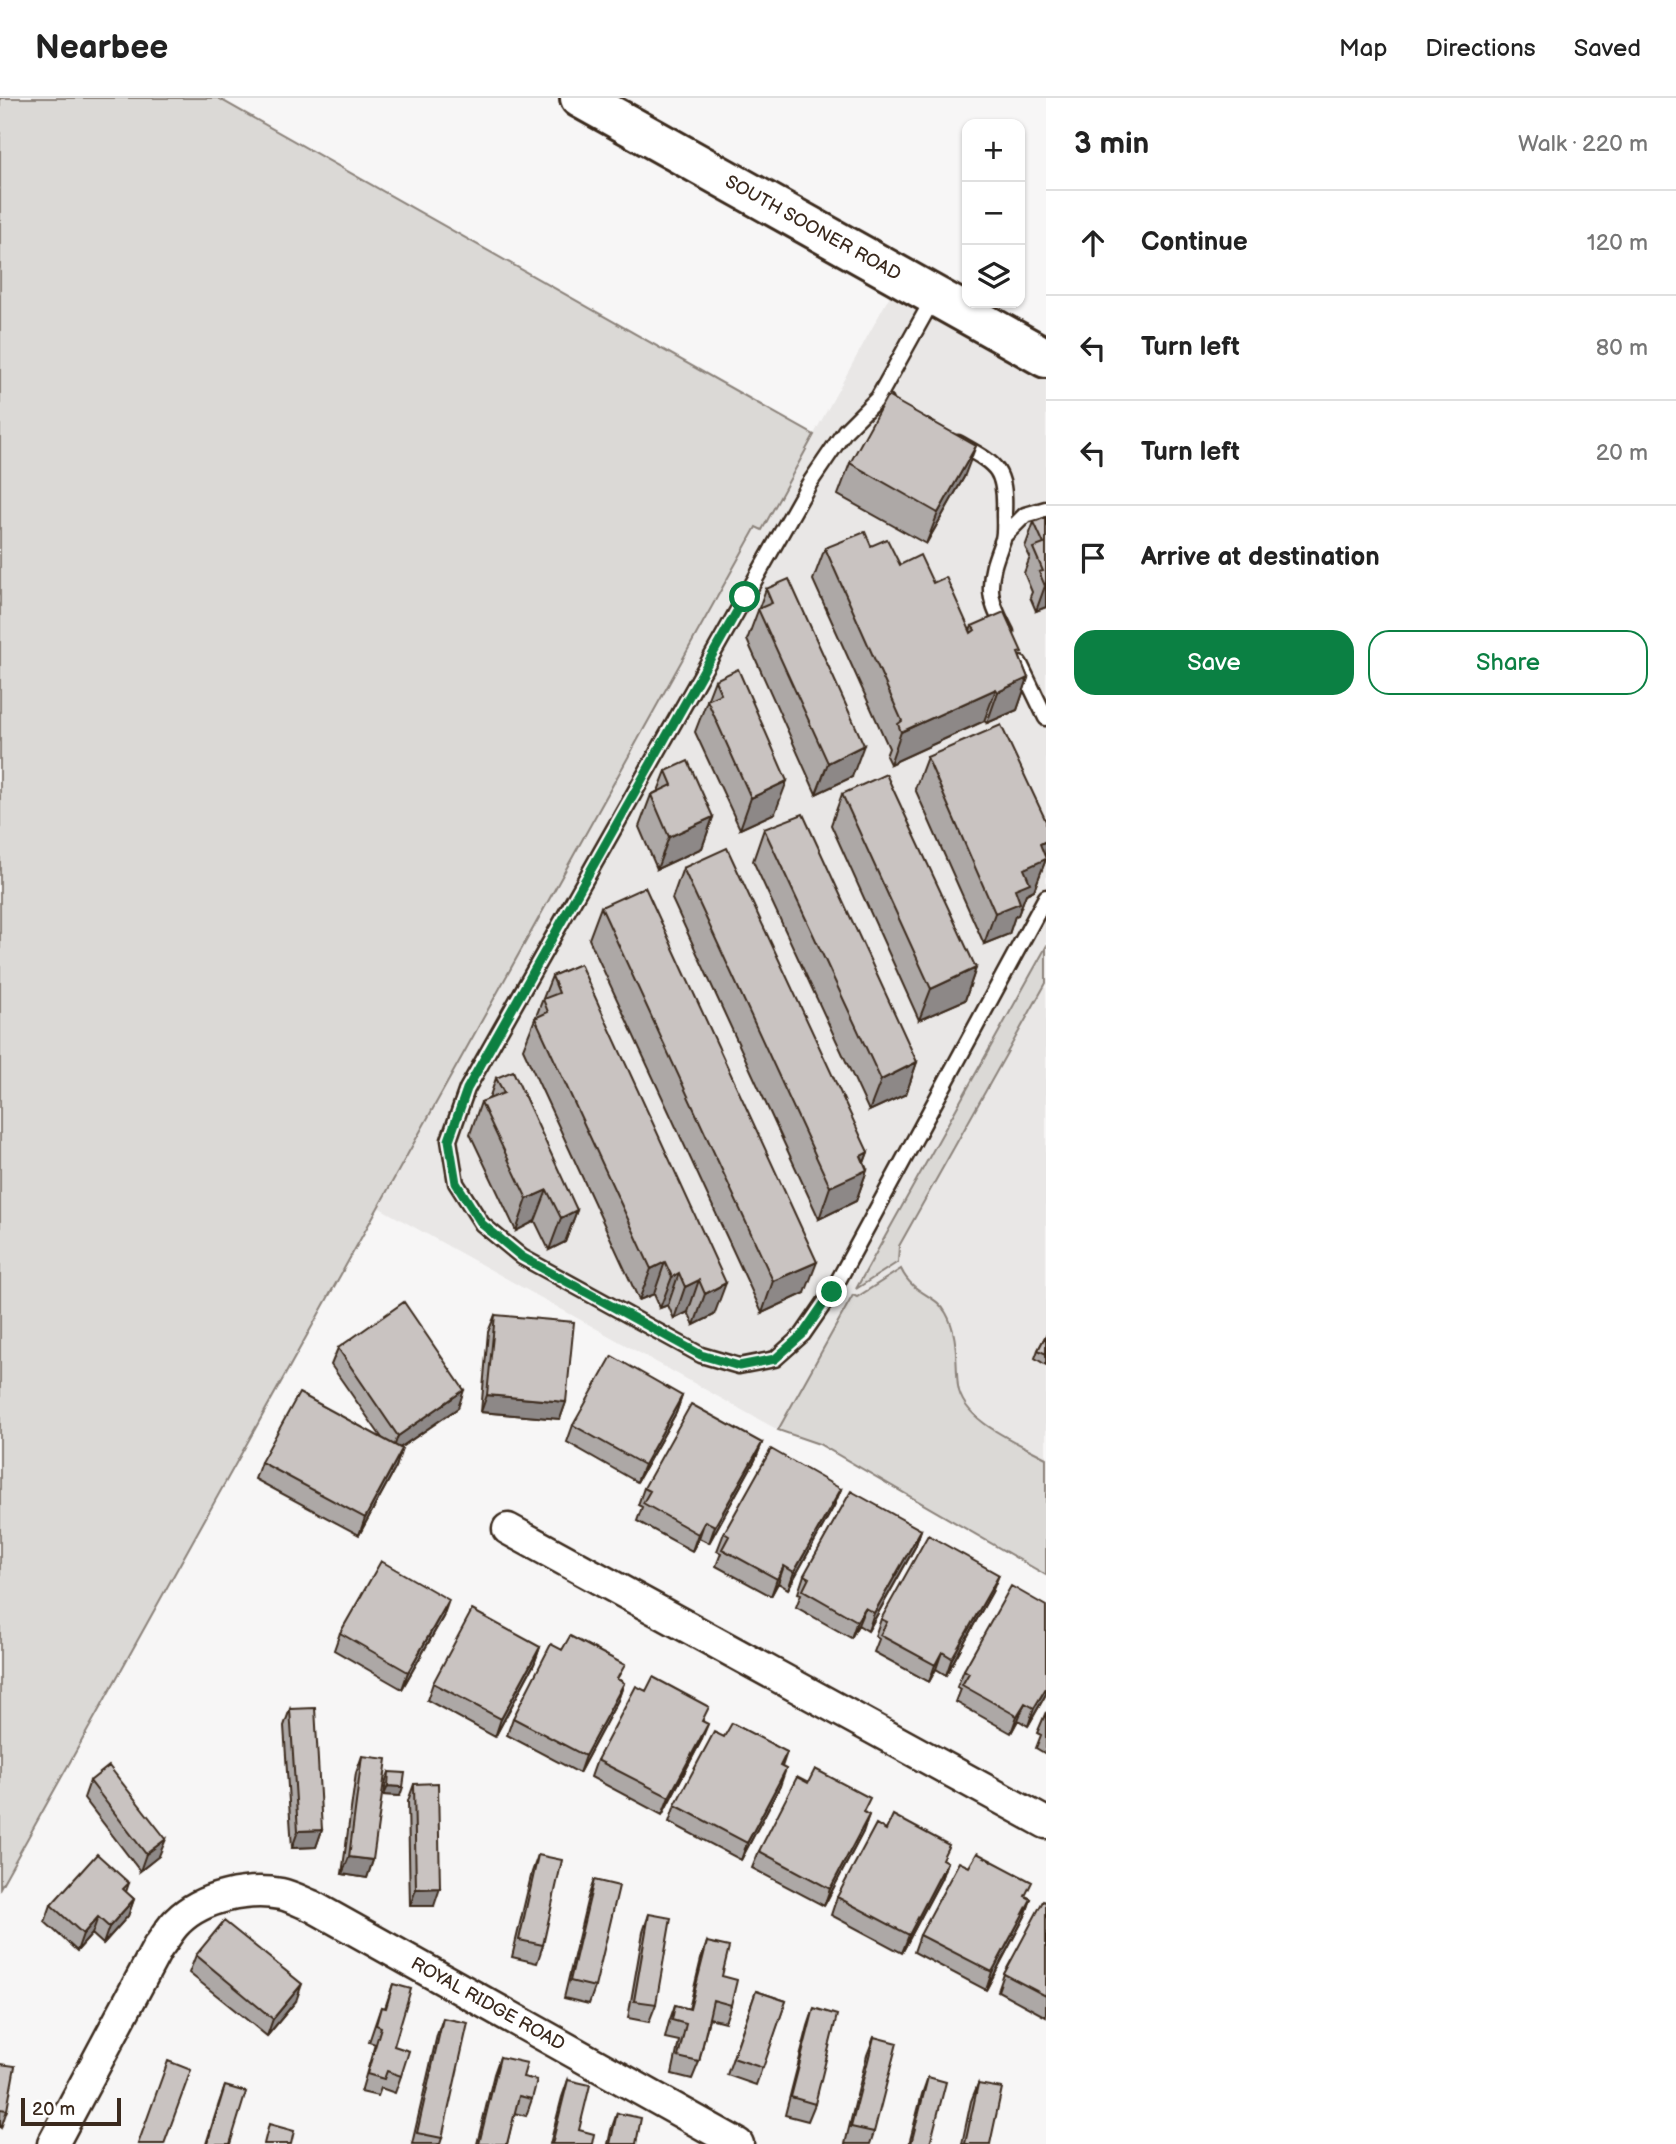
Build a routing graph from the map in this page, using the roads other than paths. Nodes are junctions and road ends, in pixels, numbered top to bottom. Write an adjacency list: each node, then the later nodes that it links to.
1 (580, 98): 2 (main road, SOUTH SOONER ROAD)
2 (934, 296): 3 (main road, SOUTH SOONER ROAD); 4 (lane)
3 (1046, 358)
4 (878, 398): 5 (lane); 10 (lane)
5 (902, 411)
6 (950, 438): 8 (lane)
7 (1046, 509): 8 (lane)
8 (1004, 536): 9 (lane)
9 (1046, 718)
10 (1046, 897)
11 (508, 1529): 12 (street)
12 (1046, 1823)
13 (53, 2144): 14 (street, ROYAL RIDGE ROAD)
14 (738, 2144)

